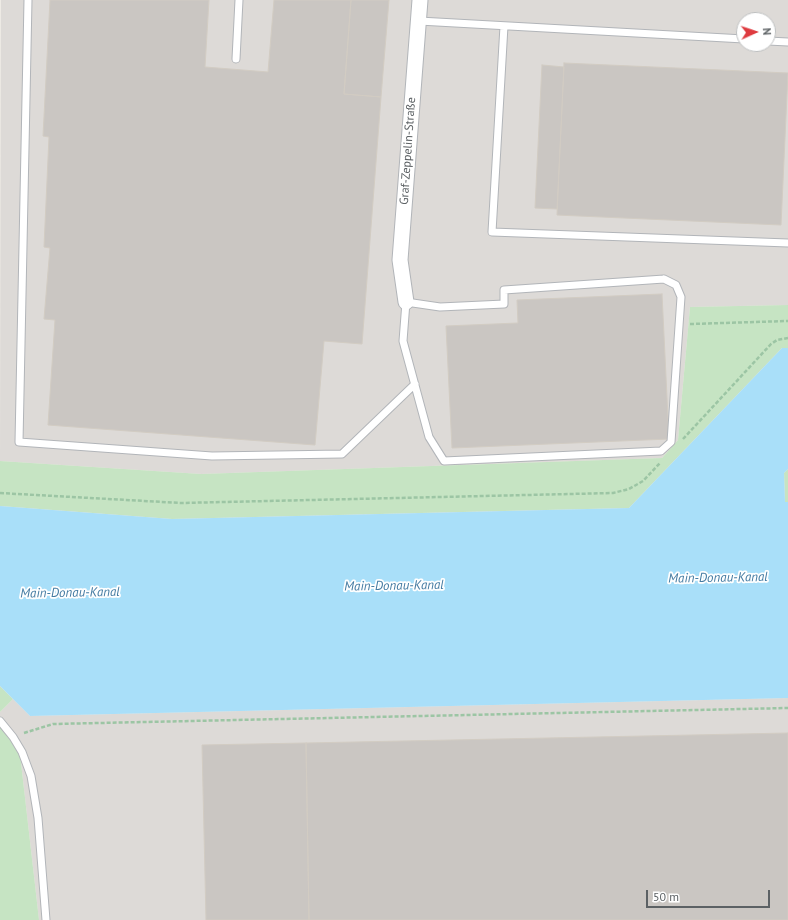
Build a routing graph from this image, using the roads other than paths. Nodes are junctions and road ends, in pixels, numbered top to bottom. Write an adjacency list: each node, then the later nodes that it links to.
1 (28, 0): 12 (lane)
2 (239, 0): 9 (lane)
3 (420, 0): 4 (street, Graf-Zeppelin-Straße)
4 (418, 21): 5 (lane); 11 (street, Graf-Zeppelin-Straße)
5 (504, 26): 6 (lane); 10 (lane)
6 (736, 39)
7 (776, 41): 8 (lane)
8 (788, 42)
9 (236, 59)
10 (788, 244)
11 (406, 302): 12 (lane); 12 (lane)
12 (415, 384)
13 (0, 721): 14 (lane)
14 (46, 920)

